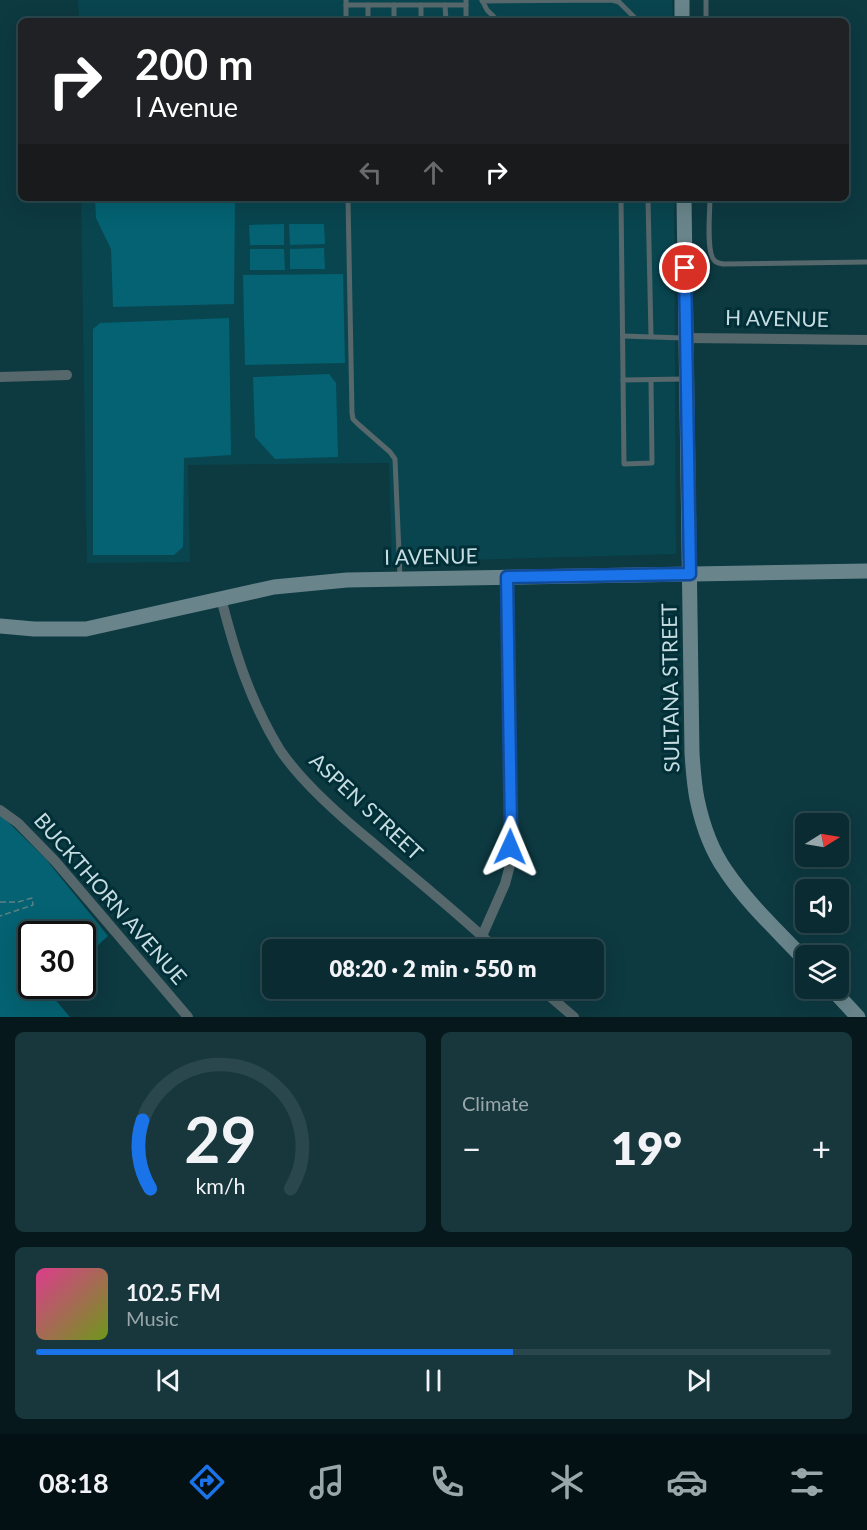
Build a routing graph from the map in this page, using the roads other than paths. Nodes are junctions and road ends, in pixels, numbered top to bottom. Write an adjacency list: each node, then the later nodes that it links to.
1 (482, 0): 15 (lane); 16 (lane)
2 (682, 0): 17 (main road)
3 (706, 0): 18 (lane)
4 (466, 2): 9 (lane); 14 (lane)
5 (346, 3): 6 (lane)
6 (368, 5): 7 (lane); 10 (lane)
7 (394, 5): 8 (lane); 11 (lane)
8 (421, 5): 9 (lane); 12 (lane)
9 (445, 5): 13 (lane)
10 (368, 18)
11 (394, 18)
12 (421, 18)
13 (446, 18)
14 (466, 18)
15 (495, 18)
16 (635, 18)
17 (682, 18)
18 (706, 18)
19 (348, 201): 37 (lane)
20 (621, 201): 25 (lane)
21 (648, 201): 26 (lane)
22 (684, 201): 27 (main road, SULTANA STREET)
23 (710, 201): 24 (lane)
24 (867, 262)
25 (622, 336): 26 (lane); 32 (lane)
26 (651, 336): 27 (lane)
27 (686, 338): 28 (street, H AVENUE); 31 (main road, SULTANA STREET)
28 (867, 340)
29 (68, 375): 30 (street)
30 (0, 377)
31 (686, 379): 33 (lane); 35 (main road, SULTANA STREET)
32 (623, 380): 33 (lane); 33 (lane)
33 (651, 380)
34 (867, 571): 35 (main road, I AVENUE)
35 (690, 574): 36 (main road, I AVENUE); 43 (main road, SULTANA STREET)
36 (507, 577): 37 (main road, I AVENUE); 41 (street)
37 (400, 579): 38 (main road, I AVENUE)
38 (221, 598): 39 (main road, I AVENUE); 41 (street, ASPEN STREET)
39 (0, 626)
40 (0, 810): 47 (street, BUCKTHORN AVENUE)
41 (482, 936): 42 (street, ASPEN STREET)
42 (485, 939)
43 (795, 949)
44 (553, 999): 48 (street)
45 (841, 999): 49 (main road)
46 (867, 1012): 50 (street)
47 (188, 1017)
48 (574, 1017)
49 (858, 1017)
50 (862, 1017)

